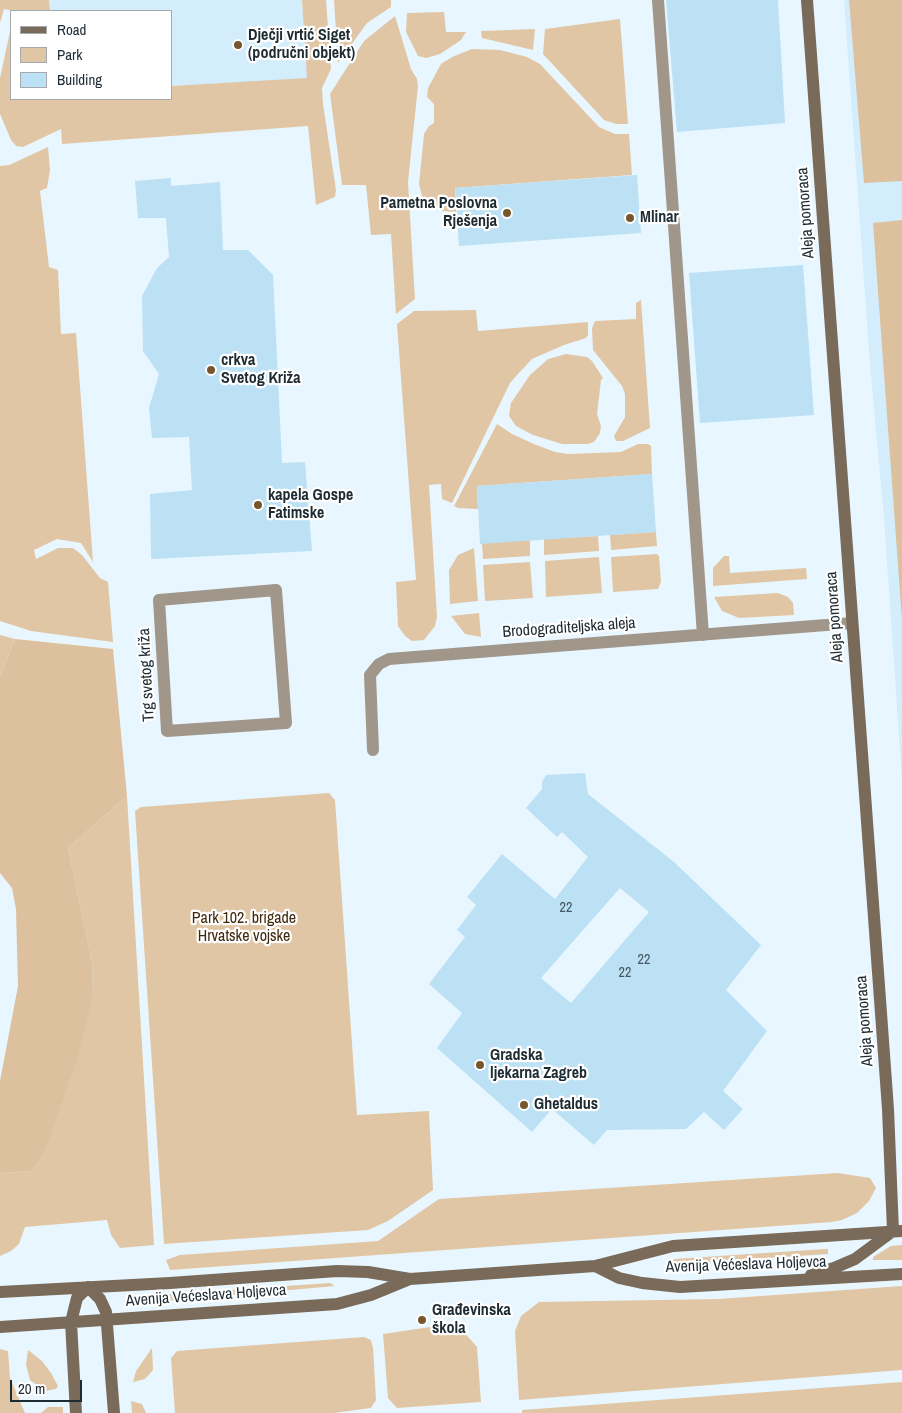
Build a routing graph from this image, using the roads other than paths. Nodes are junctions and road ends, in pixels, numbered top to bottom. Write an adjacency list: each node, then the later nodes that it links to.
1 (658, 0): 5 (street)
2 (806, 0): 4 (street, Aleja pomoraca)
3 (276, 590): 3 (street, Trg svetog križa)
4 (852, 623): 5 (street, Brodograditeljska aleja); 7 (street, Aleja pomoraca)
5 (703, 635): 6 (street, Brodograditeljska aleja)
6 (373, 750)
7 (897, 1231): 8 (street, Avenija Većeslava Holjevca); 11 (street)
8 (594, 1266): 10 (street, Avenija Većeslava Holjevca); 11 (street, Avenija Većeslava Holjevca)
9 (902, 1274): 11 (street, Avenija Većeslava Holjevca)
10 (410, 1279): 12 (street, Avenija Većeslava Holjevca); 14 (street, Avenija Većeslava Holjevca)
11 (784, 1282)
12 (88, 1287): 13 (street, Avenija Većeslava Holjevca); 14 (street); 15 (street)
13 (0, 1292)
14 (108, 1319): 15 (street, Avenija Većeslava Holjevca); 18 (street)
15 (71, 1322): 16 (street, Avenija Većeslava Holjevca); 17 (street)
16 (0, 1327)
17 (76, 1413)
18 (114, 1413)

